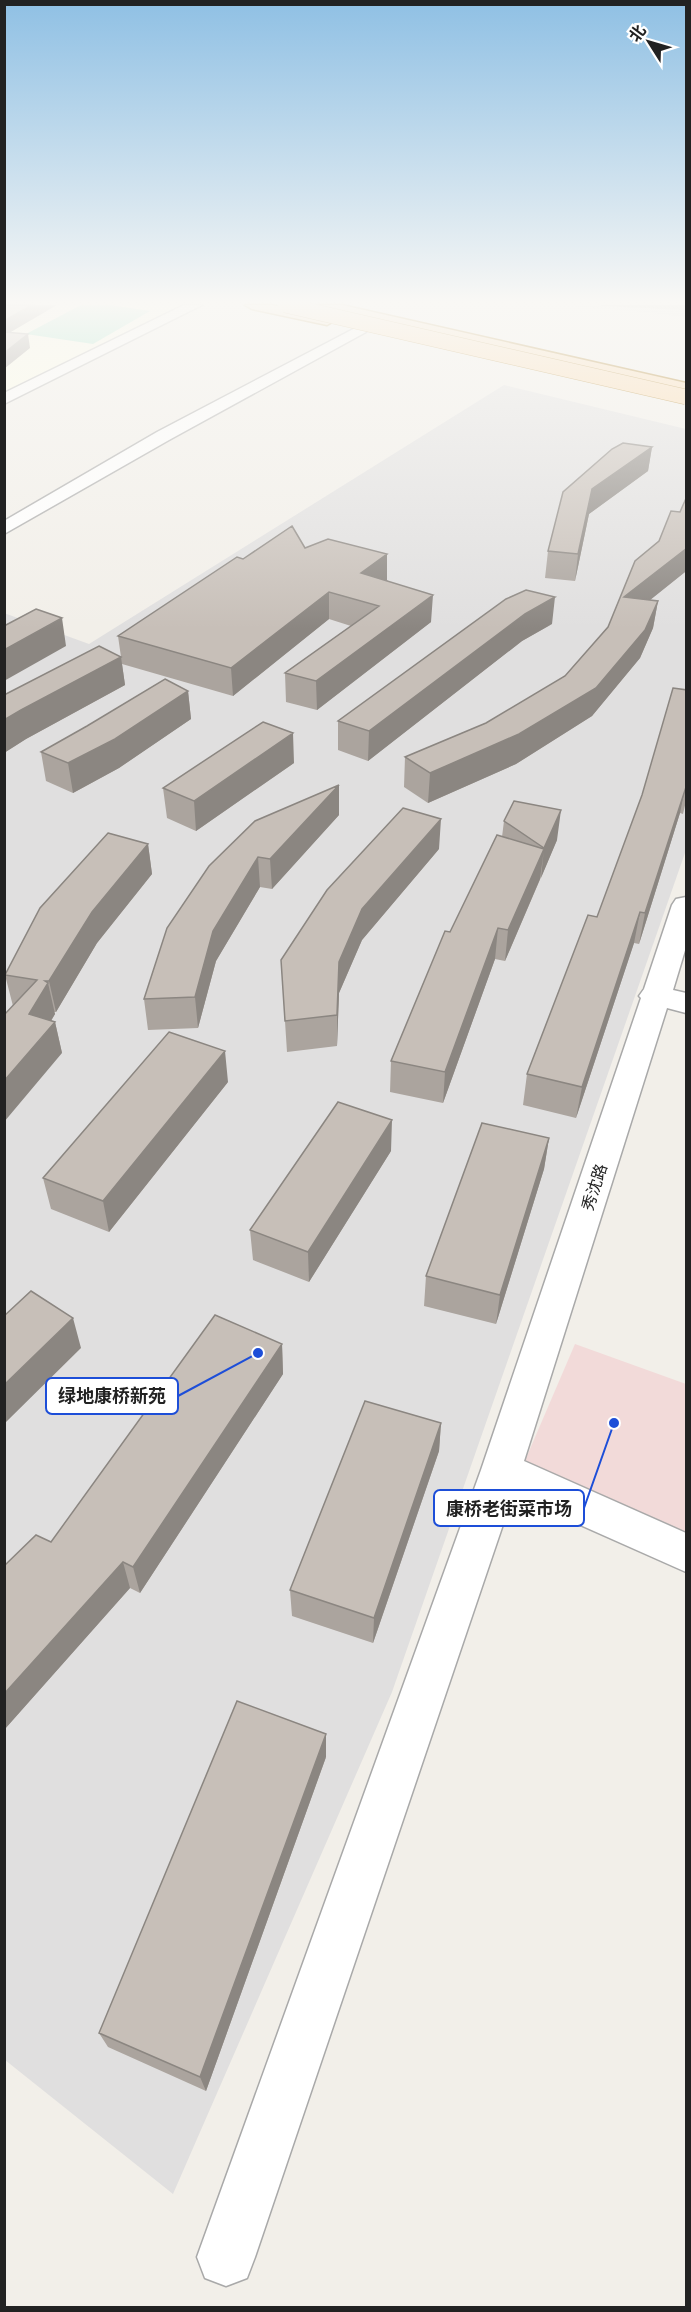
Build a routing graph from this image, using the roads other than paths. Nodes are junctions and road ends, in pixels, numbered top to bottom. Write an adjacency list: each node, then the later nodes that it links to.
1 (206, 413): 2 (street)
2 (4, 529)
3 (687, 904): 4 (street, 秀沈路)
4 (666, 999): 5 (street, 秀沈路)
5 (501, 1470): 6 (street); 7 (street, 秀沈路)
6 (687, 1553)
7 (226, 2257)

